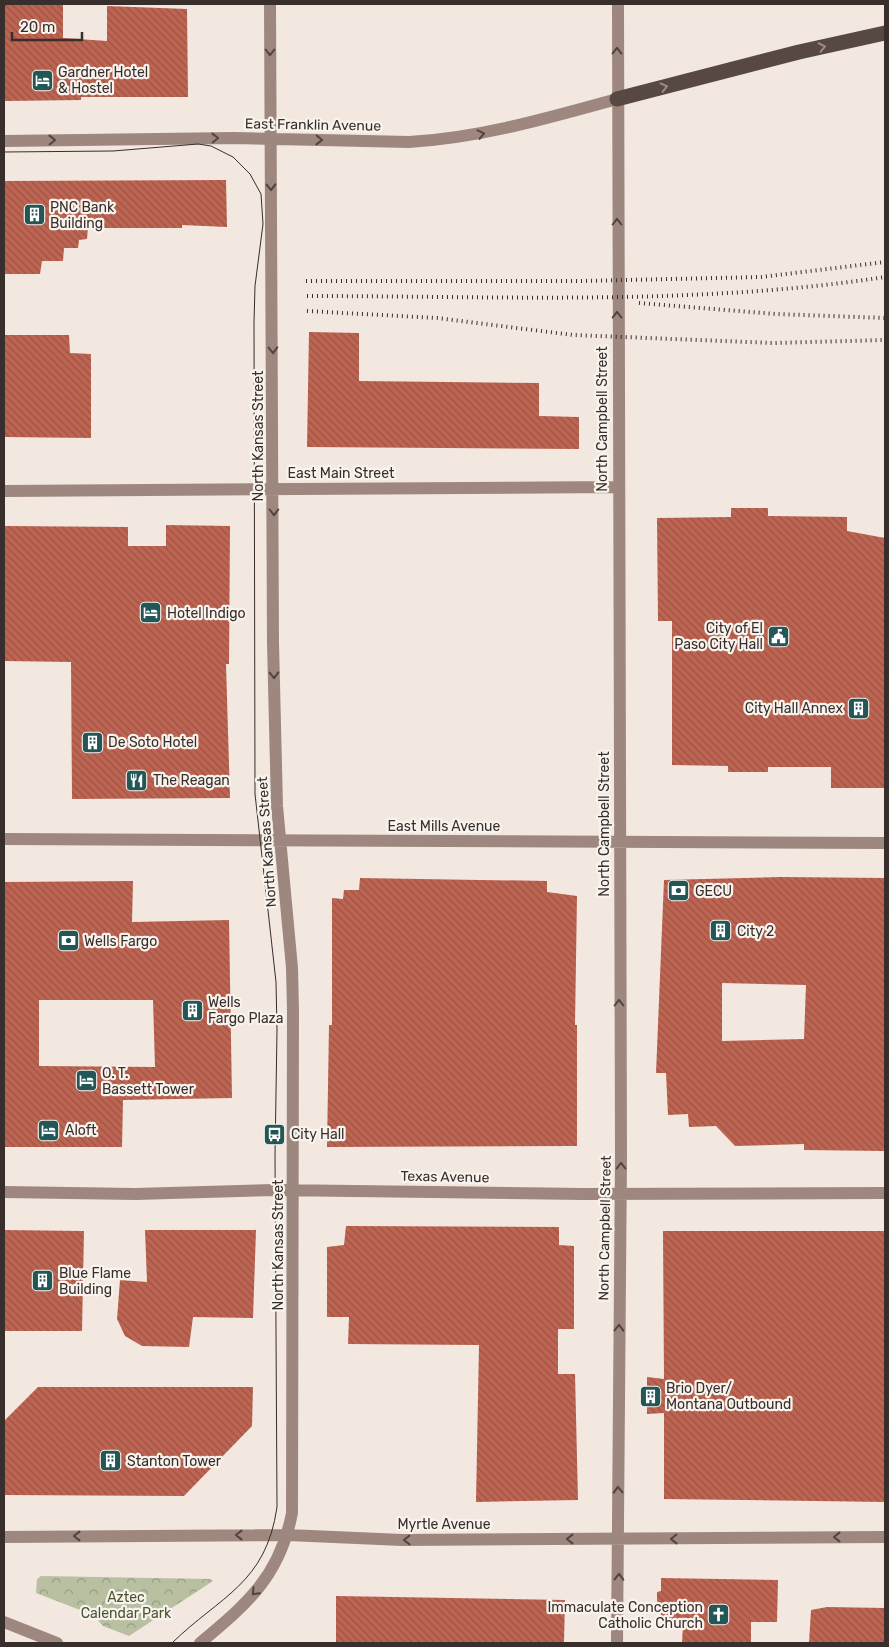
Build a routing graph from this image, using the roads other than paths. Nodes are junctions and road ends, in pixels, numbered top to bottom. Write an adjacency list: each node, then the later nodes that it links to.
1 (270, 4): 5 (main road, North Kansas Street, one-way to 5)
2 (618, 4): 4 (main road, North Campbell Street, one-way to 2)
3 (885, 33): 4 (highway, one-way to 3)
4 (617, 99): 5 (main road, East Franklin Avenue, one-way to 4); 7 (main road, North Campbell Street, one-way to 4)
5 (270, 139): 6 (main road, East Franklin Avenue, one-way to 5); 8 (main road, North Kansas Street, one-way to 8)
6 (4, 141)
7 (618, 487): 8 (main road, East Main Street); 11 (main road, North Campbell Street)
8 (274, 488): 9 (main road, East Main Street); 12 (main road, North Kansas Street, one-way to 12)
9 (4, 491)
10 (4, 840): 12 (main road, East Mills Avenue)
11 (619, 840): 12 (main road, East Mills Avenue); 13 (main road, East Mills Avenue); 17 (main road, North Campbell Street, one-way to 11)
12 (281, 841): 14 (main road, North Kansas Street)
13 (885, 843)
14 (294, 1190): 15 (main road, Texas Avenue); 17 (main road, Texas Avenue); 18 (main road, North Kansas Street)
15 (4, 1192)
16 (885, 1193): 17 (main road, Texas Avenue)
17 (620, 1194): 21 (main road, North Campbell Street, one-way to 17)
18 (288, 1534): 19 (main road, Myrtle Avenue, one-way to 19); 21 (main road, Myrtle Avenue, one-way to 18); 24 (main road, North Kansas Street, one-way to 24)
19 (4, 1537)
20 (885, 1537): 21 (main road, Myrtle Avenue, one-way to 21)
21 (619, 1539): 25 (main road, North Campbell Street, one-way to 21)
22 (4, 1622): 23 (main road)
23 (57, 1643)
24 (200, 1643)
25 (617, 1643)

